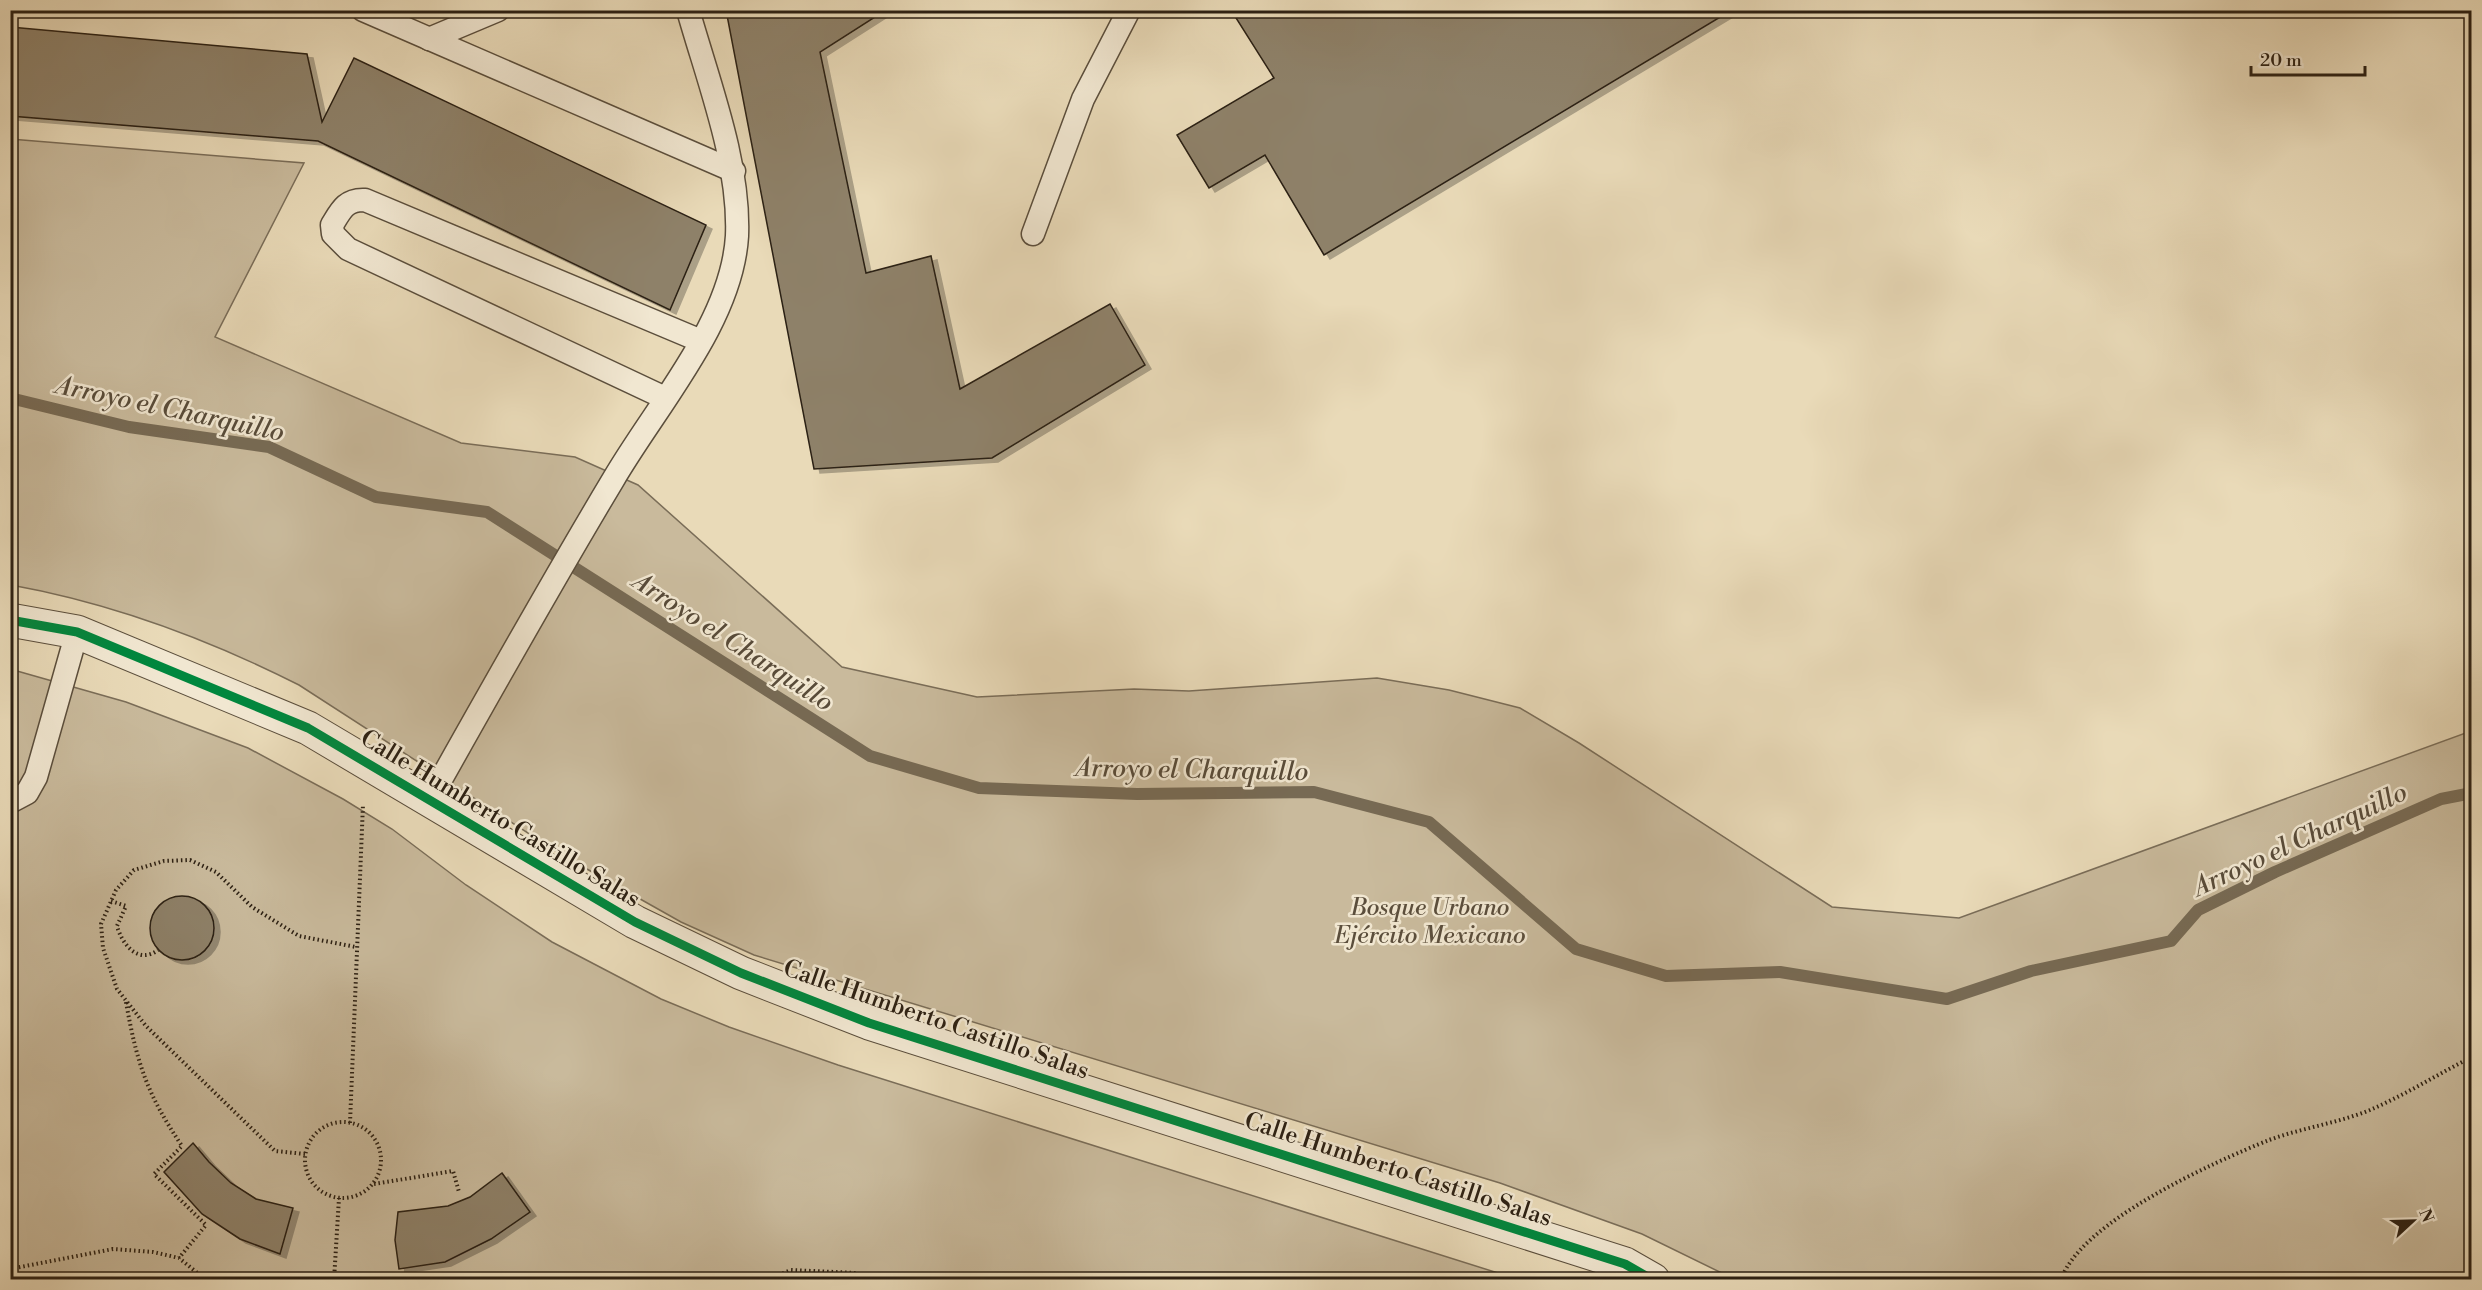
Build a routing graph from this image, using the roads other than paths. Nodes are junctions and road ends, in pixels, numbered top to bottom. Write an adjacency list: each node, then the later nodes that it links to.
1 (363, 10): 5 (lane)
2 (498, 10): 5 (lane)
3 (688, 10): 6 (lane)
4 (1129, 10): 7 (lane)
5 (429, 39): 6 (lane)
6 (734, 171): 8 (lane)
7 (1033, 234)
8 (701, 341): 9 (lane); 9 (lane)
9 (665, 398): 12 (lane)
10 (10, 620): 11 (street, Calle Humberto Castillo Salas)
11 (77, 632): 12 (street, Calle Humberto Castillo Salas); 13 (lane)
12 (430, 799): 14 (street, Calle Humberto Castillo Salas)
13 (10, 802)
14 (1653, 1280)

